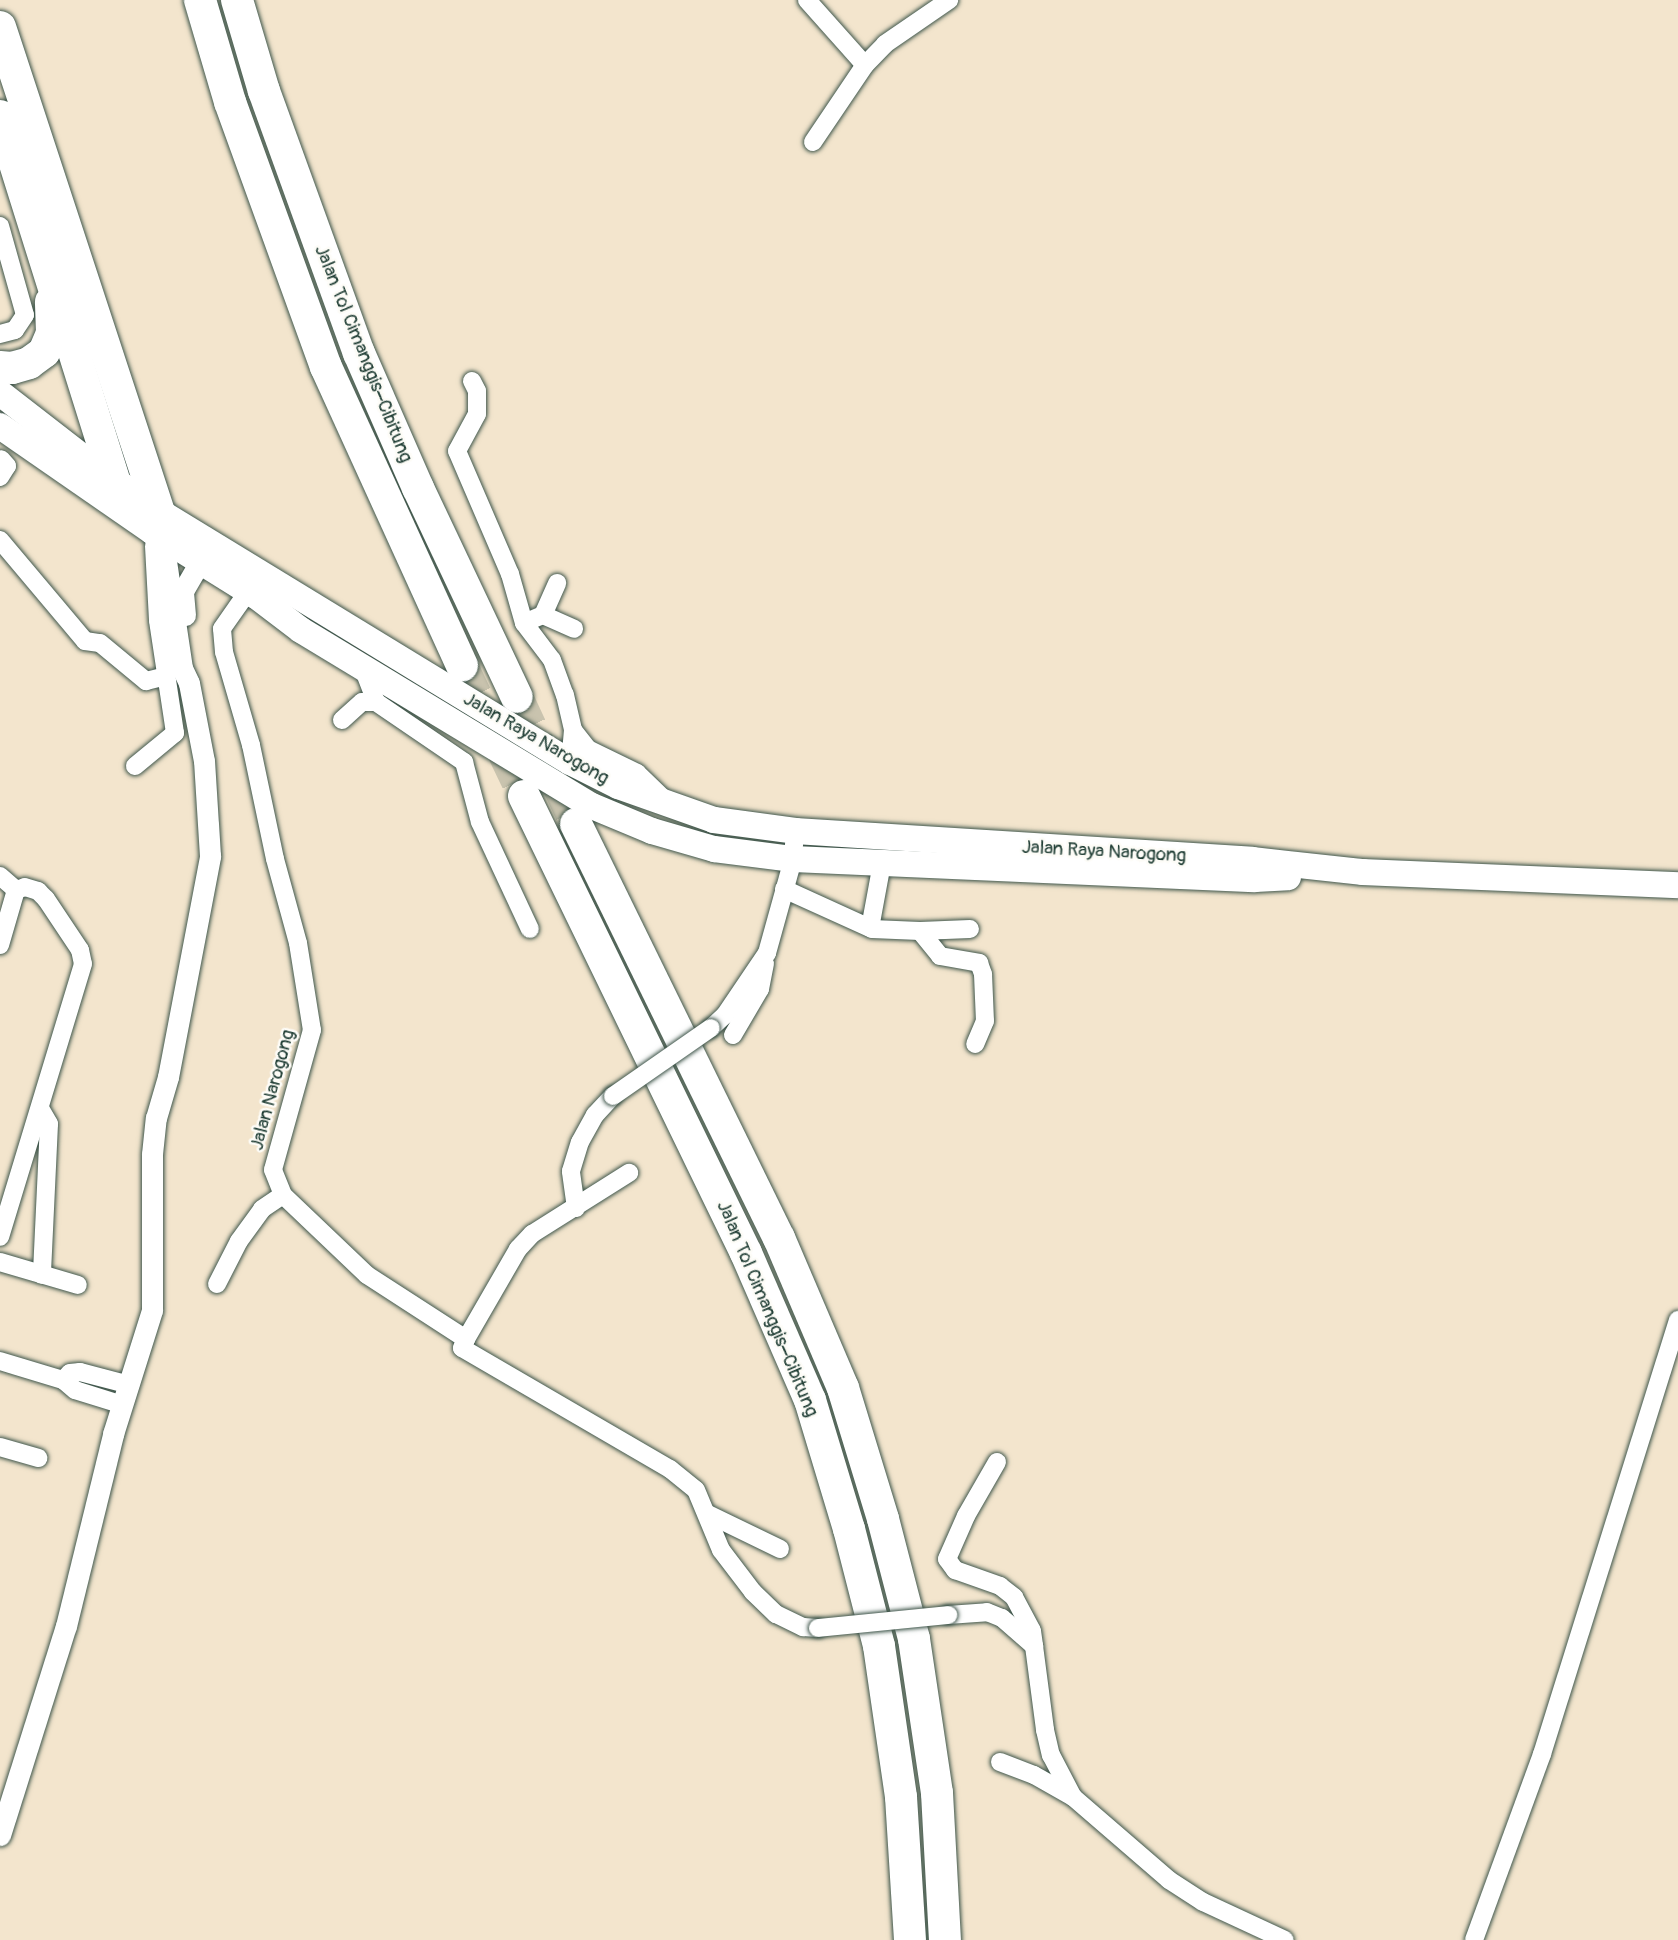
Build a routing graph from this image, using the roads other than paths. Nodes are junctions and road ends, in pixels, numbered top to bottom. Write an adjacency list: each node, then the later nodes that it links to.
1 (200, 0): 26 (highway, Jalan Tol Cimanggis–Cibitung)
2 (237, 0): 30 (highway, Jalan Tol Cimanggis–Cibitung)
3 (807, 0): 6 (street)
4 (949, 0): 6 (street)
5 (0, 27): 17 (highway)
6 (865, 65): 8 (street)
7 (0, 116): 10 (highway)
8 (813, 142)
9 (0, 226): 11 (street)
10 (49, 272): 12 (highway); 16 (highway)
11 (0, 334)
12 (0, 367)
13 (472, 382): 23 (street)
14 (0, 393): 16 (main road, Jalan Raya Narogong)
15 (2, 450): 16 (main road, Jalan Raya Narogong); 17 (main road)
16 (108, 489): 17 (main road, Jalan Raya Narogong)
17 (157, 535): 19 (main road); 25 (main road, Jalan Raya Narogong); 28 (street); 29 (street); 34 (main road, Jalan Raya Narogong)
18 (0, 540): 28 (street)
19 (194, 572): 21 (main road); 29 (street)
20 (557, 583): 22 (street)
21 (242, 600): 25 (main road); 57 (street, Jalan Narogong)
22 (543, 615): 23 (street); 24 (street)
23 (524, 623): 33 (street)
24 (574, 629)
25 (301, 630): 27 (main road, Jalan Raya Narogong)
26 (462, 666)
27 (363, 668): 31 (street); 40 (main road, Jalan Raya Narogong)
28 (166, 676): 35 (street)
29 (189, 683): 68 (street)
30 (517, 697)
31 (376, 702): 32 (street); 48 (street)
32 (342, 720)
33 (573, 730): 34 (street); 37 (street)
34 (570, 762): 37 (main road, Jalan Raya Narogong)
35 (135, 766)
36 (524, 796): 79 (highway, Jalan Tol Cimanggis–Cibitung)
37 (671, 807): 39 (main road, Jalan Raya Narogong)
38 (576, 824): 80 (highway, Jalan Tol Cimanggis–Cibitung)
39 (795, 831): 40 (street); 42 (main road, Jalan Raya Narogong)
40 (793, 859): 41 (main road, Jalan Raya Narogong); 45 (street)
41 (882, 863): 42 (main road, Jalan Raya Narogong); 47 (street)
42 (1363, 872): 44 (main road, Jalan Raya Narogong)
43 (0, 876): 46 (street)
44 (1678, 885)
45 (783, 889): 47 (street); 52 (street)
46 (16, 890): 51 (street); 55 (street)
47 (870, 928): 50 (street)
48 (530, 929)
49 (970, 929): 50 (street)
50 (920, 931): 54 (street)
51 (0, 946)
52 (768, 953): 53 (street); 58 (street, bridge)
53 (733, 1035)
54 (975, 1044)
55 (41, 1110): 59 (street); 61 (street)
56 (629, 1173): 58 (street)
57 (284, 1195): 62 (street); 65 (street)
58 (576, 1208): 65 (street)
59 (0, 1237)
60 (0, 1262): 61 (street)
61 (43, 1275): 63 (street)
62 (217, 1283)
63 (78, 1285)
64 (1678, 1320): 82 (street)
65 (466, 1339): 73 (street)
66 (0, 1361): 67 (street)
67 (62, 1380): 68 (street); 69 (street)
68 (130, 1385): 69 (street)
69 (123, 1405): 78 (street)
70 (2, 1453): 71 (street)
71 (38, 1458)
72 (997, 1462): 75 (street)
73 (708, 1514): 74 (street); 75 (street, bridge)
74 (780, 1549)
75 (1034, 1646): 77 (street)
76 (1000, 1762): 77 (street)
77 (1073, 1797): 81 (street)
78 (0, 1835)
79 (909, 1940)
80 (945, 1940)
81 (1285, 1940)
82 (1474, 1940)

